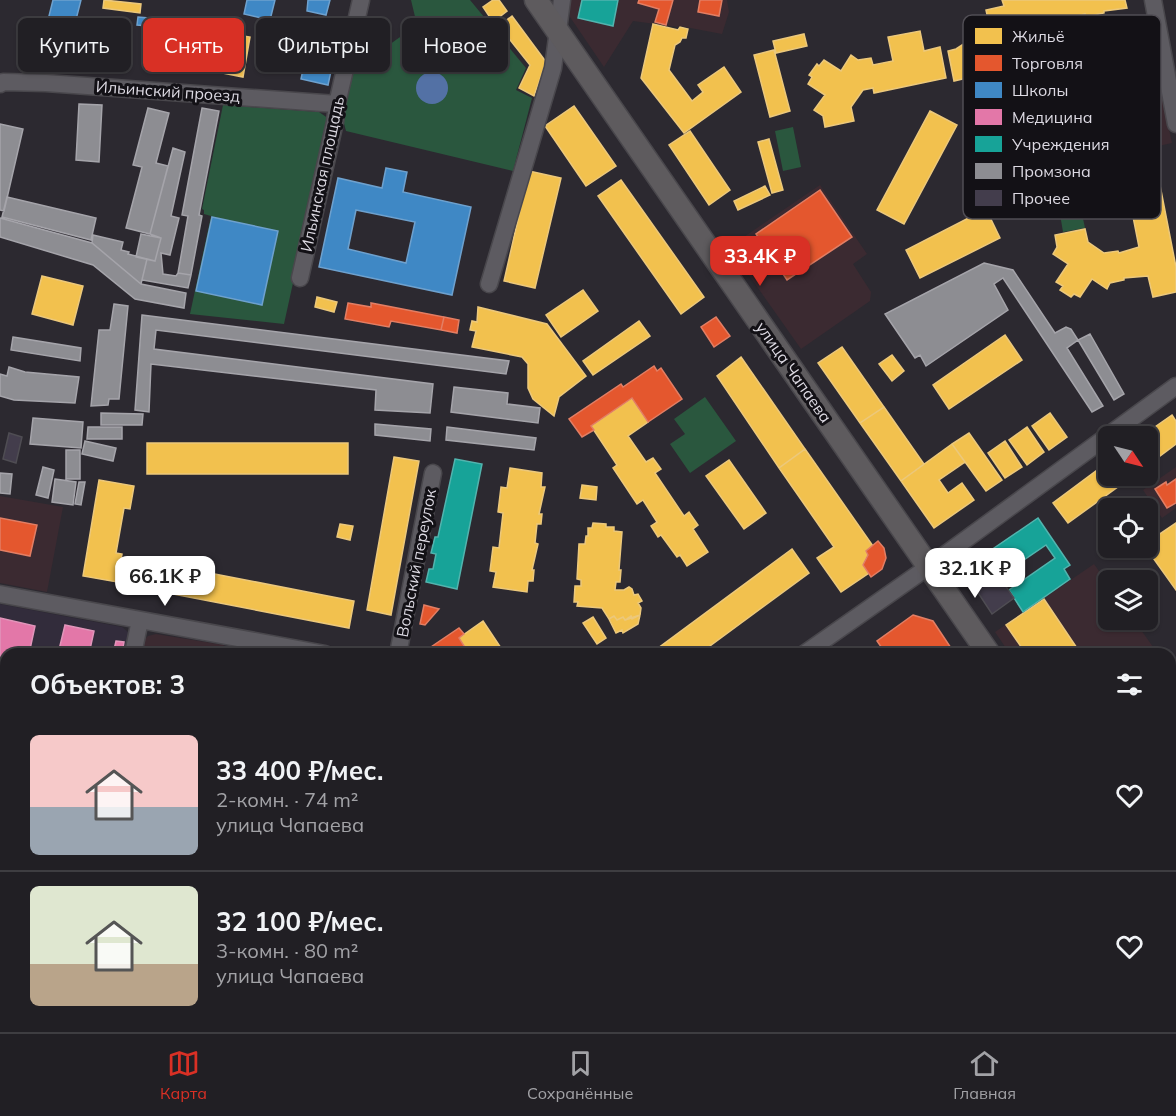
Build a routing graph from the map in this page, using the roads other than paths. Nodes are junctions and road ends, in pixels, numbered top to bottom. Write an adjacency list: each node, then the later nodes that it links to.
1 (361, 0): 10 (street, Ильинская площадь)
2 (536, 0): 7 (street)
3 (562, 0): 7 (street)
4 (1153, 0): 5 (street)
5 (1158, 15)
6 (1161, 25): 8 (street)
7 (558, 31): 13 (street); 16 (street, улица Чапаева)
8 (1169, 50): 11 (street)
9 (0, 84): 10 (street, Ильинский проезд)
10 (337, 104): 12 (street, Ильинская площадь)
11 (1176, 124)
12 (300, 278)
13 (489, 284)
14 (1176, 386): 16 (street)
15 (433, 473): 21 (street, Вольский переулок)
16 (928, 567): 22 (street); 23 (street, улица Чапаева)
17 (0, 594): 18 (street)
18 (140, 620): 19 (street); 20 (street)
19 (134, 648)
20 (292, 648)
21 (399, 648)
22 (813, 648)
23 (985, 648)

